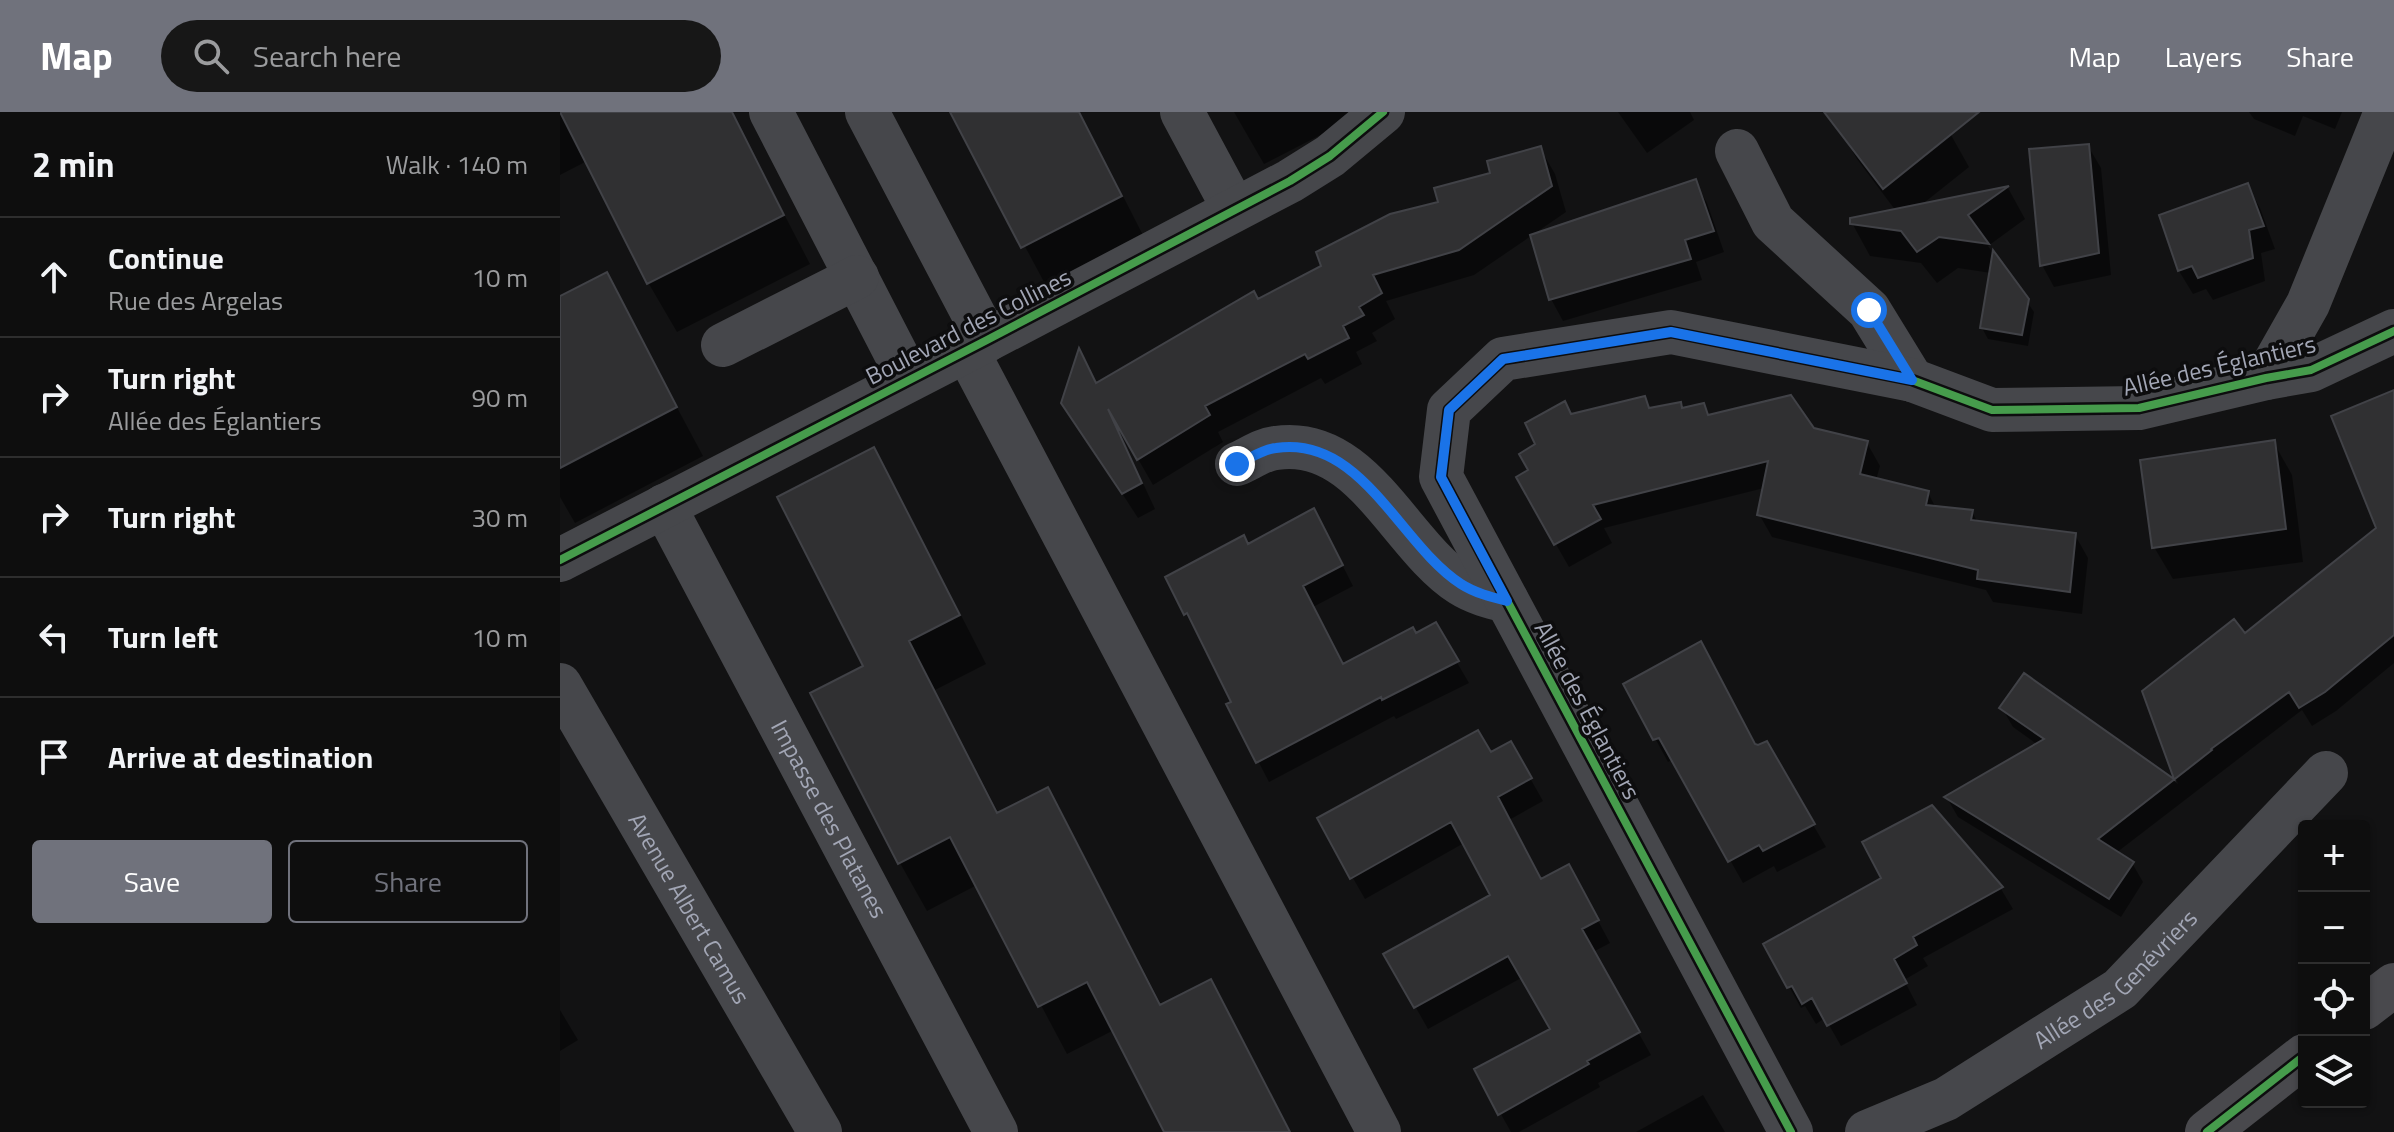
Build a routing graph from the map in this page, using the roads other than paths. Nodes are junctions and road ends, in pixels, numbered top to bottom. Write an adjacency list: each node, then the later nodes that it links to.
1 (771, 112): 8 (street)
2 (867, 112): 11 (street)
3 (1182, 112): 7 (street)
4 (1383, 112): 7 (street, Boulevard des Collines)
5 (2386, 112): 12 (street)
6 (1737, 151): 14 (street)
7 (1234, 209): 11 (street, Boulevard des Collines)
8 (857, 277): 10 (street); 13 (street)
9 (2394, 331): 12 (street, Allée des Églantiers)
10 (723, 345)
11 (977, 346): 13 (street, Boulevard des Collines); 26 (street)
12 (2266, 378): 14 (street, Allée des Églantiers)
13 (909, 379): 16 (street, Boulevard des Collines)
14 (1912, 380): 18 (street, Allée des Églantiers)
15 (1237, 464): 18 (street)
16 (664, 506): 17 (street, Boulevard des Collines); 25 (street, Impasse des Platanes)
17 (560, 560)
18 (1507, 601): 27 (street, Allée des Églantiers)
19 (560, 685): 24 (street, Avenue Albert Camus)
20 (2326, 773): 28 (street, Allée des Genévriers)
21 (2394, 985): 22 (main road)
22 (2370, 1003)
23 (2298, 1061): 29 (main road)
24 (820, 1132)
25 (996, 1132)
26 (1379, 1132)
27 (1791, 1132)
28 (1867, 1132)
29 (2207, 1132)

